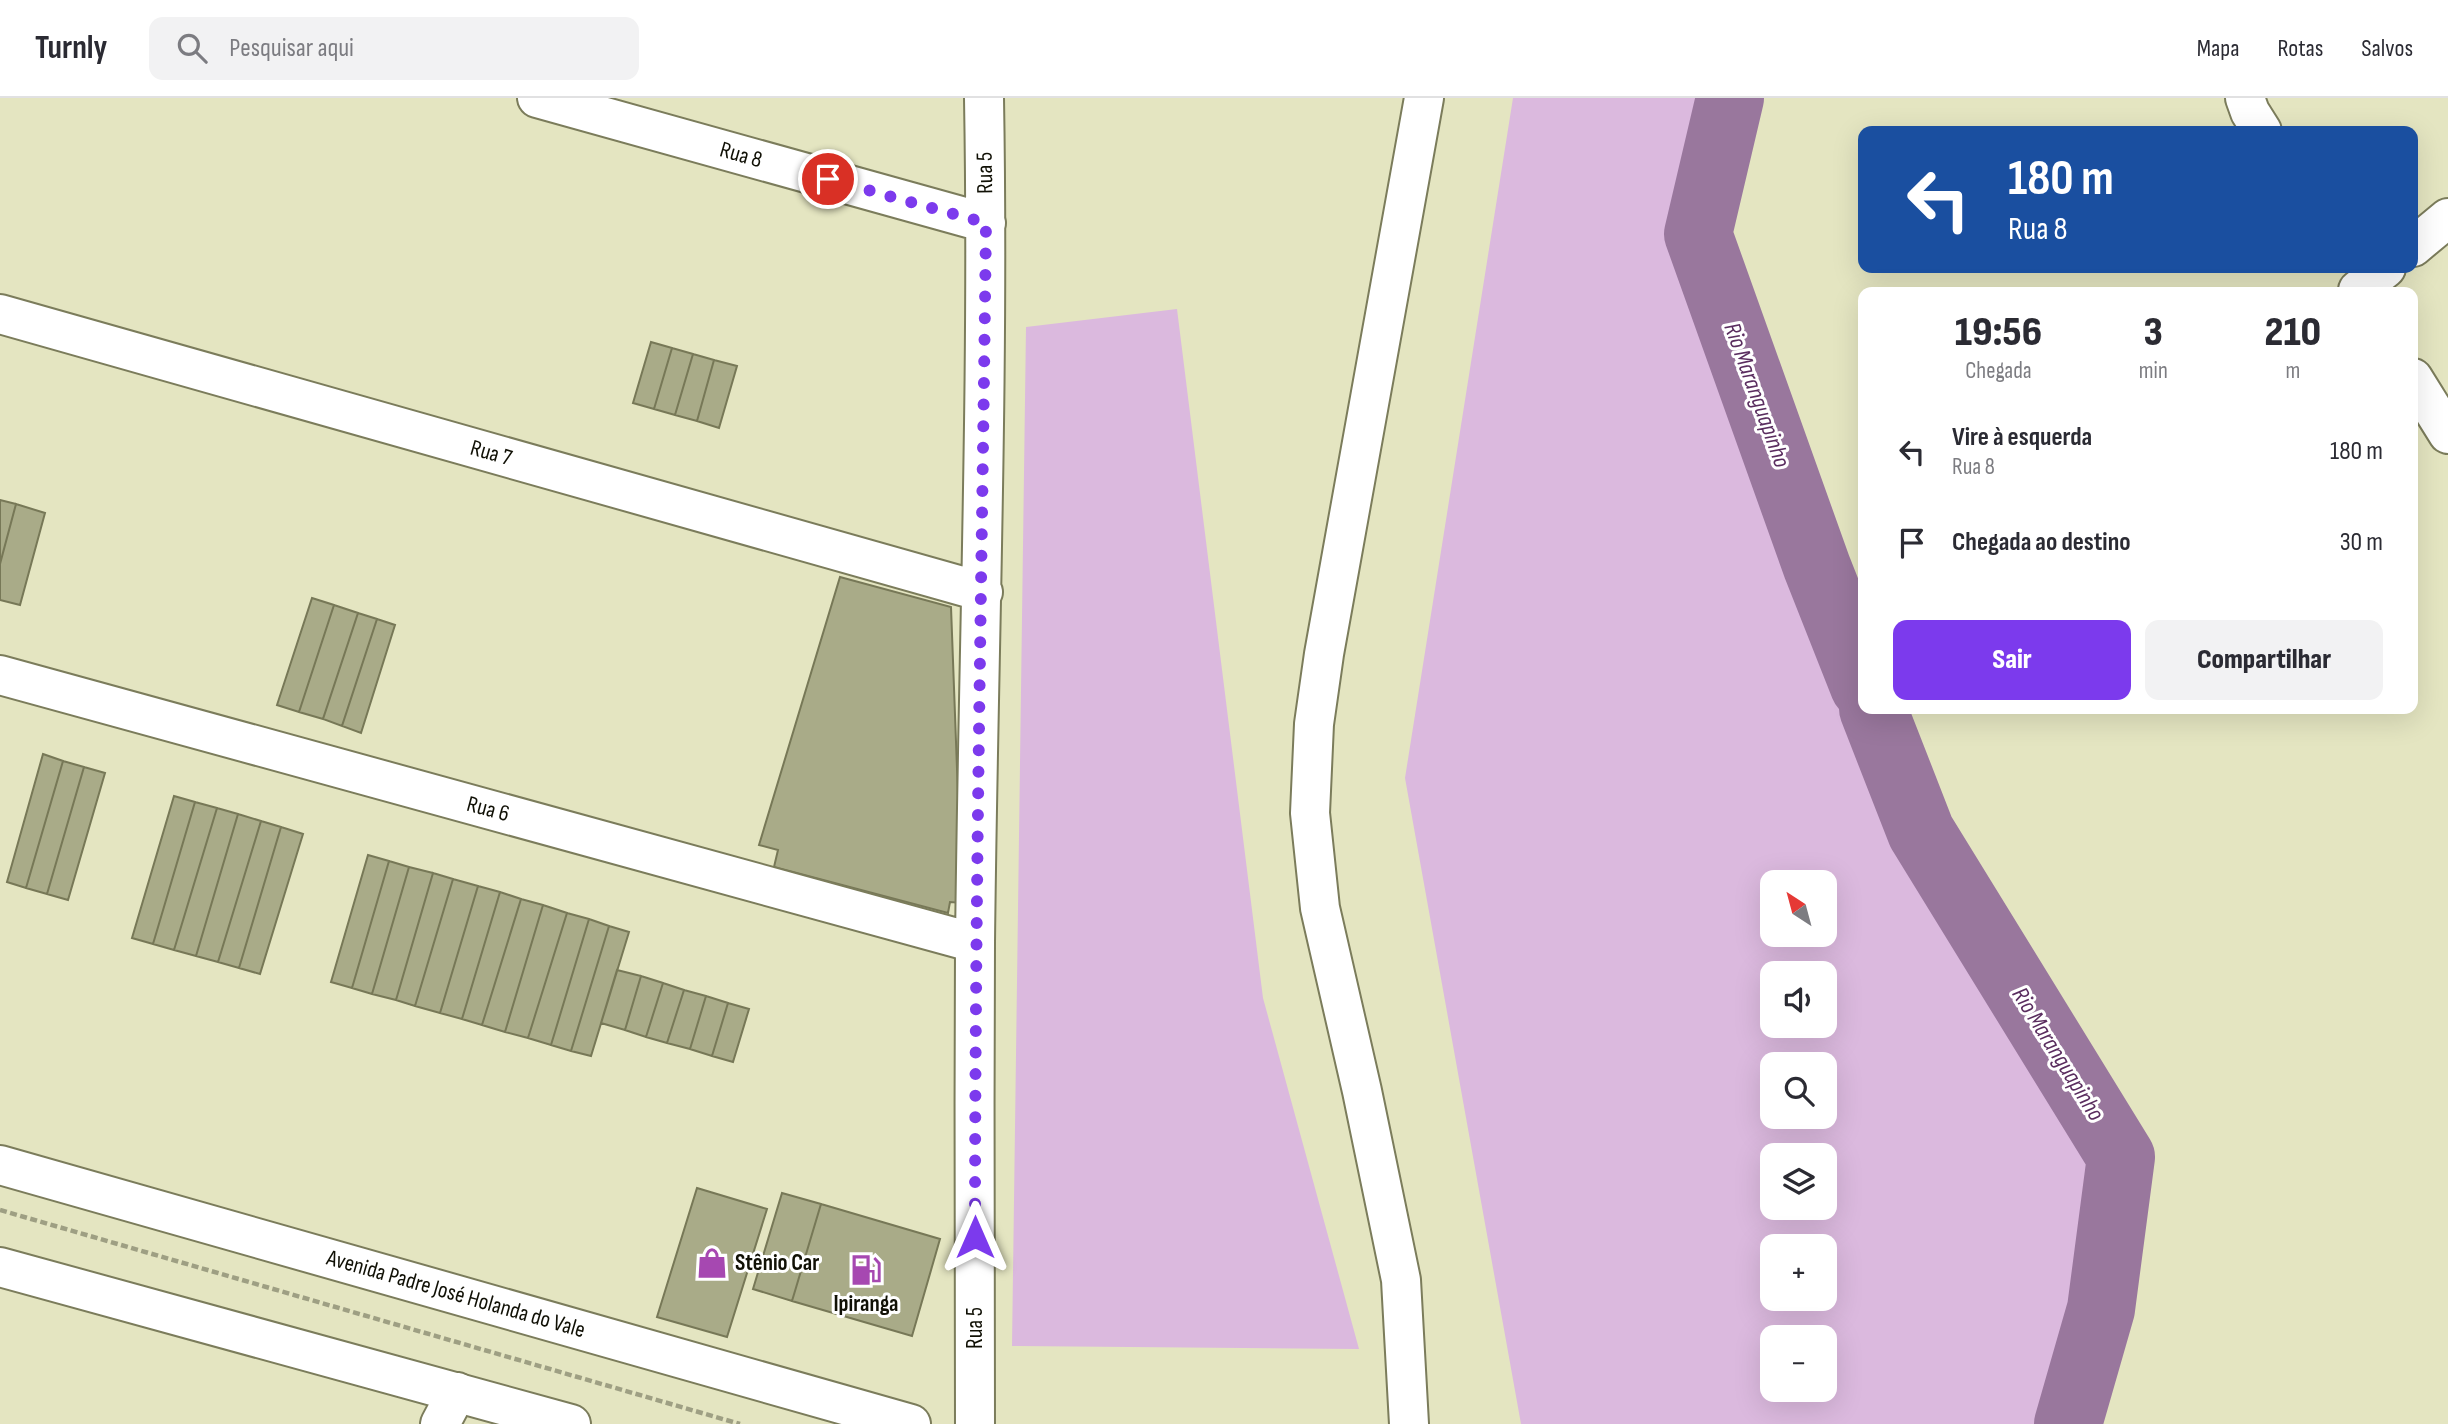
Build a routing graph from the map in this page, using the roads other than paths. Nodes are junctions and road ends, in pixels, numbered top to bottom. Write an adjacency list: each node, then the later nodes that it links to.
1 (537, 98): 6 (street, Rua 8)
2 (984, 98): 6 (street, Rua 5)
3 (1424, 98): 19 (street)
4 (2245, 98): 5 (street)
5 (2259, 126)
6 (986, 223): 10 (street, Rua 5)
7 (0, 314): 10 (street, Rua 7)
8 (2418, 386): 9 (street)
9 (2448, 433)
10 (983, 592): 12 (street, Rua 5)
11 (0, 675): 12 (street, Rua 6)
12 (975, 943): 18 (street, Rua 5)
13 (0, 1164): 17 (street, Avenida Padre José Holanda do Vale)
14 (0, 1267): 15 (street)
15 (448, 1408): 16 (street)
16 (571, 1424)
17 (911, 1424)
18 (975, 1424)
19 (1409, 1424)

